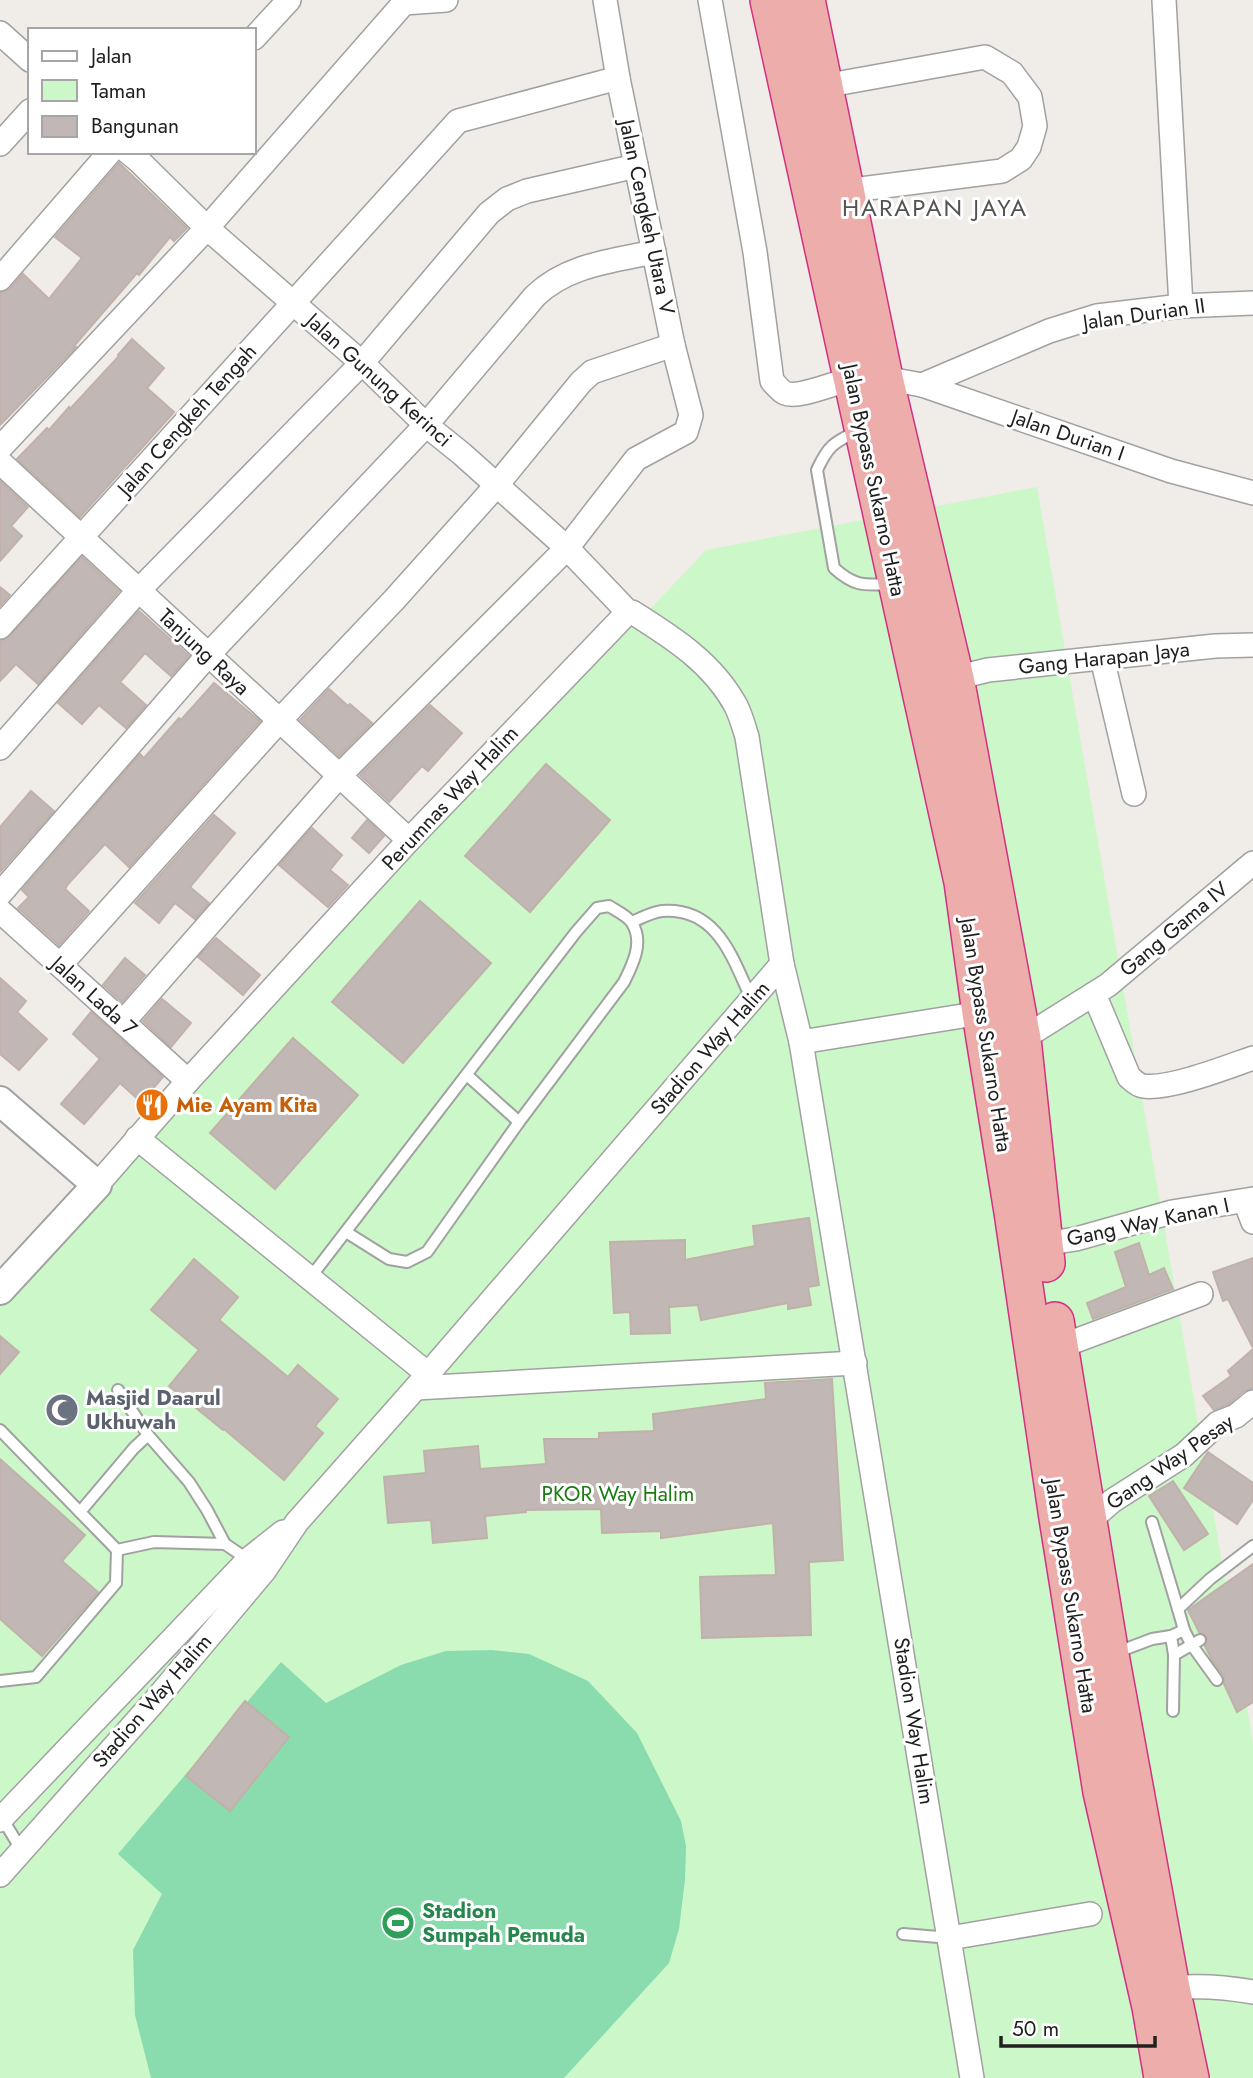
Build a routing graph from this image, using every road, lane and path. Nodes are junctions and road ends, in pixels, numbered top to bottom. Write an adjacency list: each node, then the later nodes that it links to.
1 (289, 0): 10 (street)
2 (446, 0): 7 (street)
3 (605, 0): 12 (street, Jalan Cengkeh Utara V)
4 (710, 0): 29 (street)
5 (806, 0): 8 (highway); 13 (highway, Jalan Bypass Sukarno Hatta)
6 (1164, 0): 26 (street)
7 (402, 1): 21 (street)
8 (771, 6): 14 (highway, Jalan Bypass Sukarno Hatta)
9 (0, 33): 11 (street)
10 (256, 35)
11 (28, 58)
12 (618, 78): 19 (street, Jalan Cengkeh Utara V); 24 (street, Jalan Cengkeh Tengah)
13 (825, 85): 14 (street); 20 (highway, Jalan Bypass Sukarno Hatta); 20 (street)
14 (789, 92): 29 (highway, Jalan Bypass Sukarno Hatta)
15 (28, 113): 16 (street)
16 (0, 144)
17 (108, 154): 23 (street)
18 (138, 155): 21 (street, Jalan Gunung Kerinci)
19 (636, 166): 22 (street, Jalan Cengkeh Utara V); 28 (street)
20 (845, 191): 29 (highway, Jalan Bypass Sukarno Hatta)
21 (206, 228): 24 (street, Jalan Gunung Kerinci); 33 (street)
22 (654, 252): 27 (street, Jalan Cengkeh Utara V); 31 (street)
23 (0, 279)
24 (294, 303): 28 (street, Jalan Gunung Kerinci); 37 (street, Jalan Cengkeh Tengah)
25 (1253, 303): 26 (street, Jalan Durian II)
26 (1181, 306): 30 (street, Jalan Durian II)
27 (673, 345): 35 (street); 38 (street, Jalan Cengkeh Utara V)
28 (362, 363): 31 (street, Jalan Gunung Kerinci); 40 (street)
29 (868, 378): 30 (street, Jalan Durian I); 32 (highway, Jalan Bypass Sukarno Hatta); 46 (highway, Jalan Bypass Sukarno Hatta)
30 (922, 385): 36 (street, Jalan Durian I)
31 (426, 425): 35 (street, Jalan Gunung Kerinci); 44 (street)
32 (862, 428): 39 (highway, Jalan Bypass Sukarno Hatta); 39 (lane)
33 (0, 448)
34 (0, 463): 37 (street, Tanjung Raya)
35 (496, 486): 38 (street, Jalan Gunung Kerinci); 47 (street)
36 (1253, 493)
37 (81, 538): 40 (street, Tanjung Raya); 42 (street, Jalan Cengkeh Tengah)
38 (567, 548): 41 (street, Jalan Gunung Kerinci); 49 (street)
39 (897, 584): 60 (highway, Jalan Bypass Sukarno Hatta)
40 (138, 591): 44 (street, Tanjung Raya); 48 (street)
41 (628, 612): 51 (street, Perumnas Way Halim); 56 (street)
42 (0, 627)
43 (1253, 645): 45 (street, Gang Harapan Jaya)
44 (208, 655): 47 (street, Tanjung Raya); 53 (street)
45 (1102, 658): 46 (street, Gang Harapan Jaya); 50 (street)
46 (955, 678): 62 (highway, Jalan Bypass Sukarno Hatta)
47 (279, 721): 49 (street, Tanjung Raya); 57 (street)
48 (0, 748)
49 (339, 776): 51 (street, Tanjung Raya); 61 (street)
50 (1134, 794)
51 (409, 840): 66 (street, Perumnas Way Halim)
52 (1253, 863): 58 (street, Gang Gama IV)
53 (0, 894)
54 (0, 911): 57 (street, Jalan Lada 7)
55 (632, 922): 59 (lane); 65 (lane); 68 (lane)
56 (782, 964): 59 (street, Stadion Way Halim); 63 (street, Stadion Way Halim)
57 (60, 965): 61 (street, Jalan Lada 7)
58 (1094, 994): 62 (street, Gang Gama IV); 64 (street)
59 (752, 999): 79 (street, Stadion Way Halim)
60 (981, 1013): 63 (street); 113 (highway, Jalan Bypass Sukarno Hatta)
61 (124, 1022): 66 (street, Jalan Lada 7)
62 (1022, 1039): 73 (highway, Jalan Bypass Sukarno Hatta)
63 (801, 1042): 78 (street, Stadion Way Halim)
64 (1253, 1058)
65 (467, 1075): 68 (lane); 72 (lane)
66 (188, 1081): 69 (street, Perumnas Way Halim)
67 (0, 1101): 70 (street)
68 (519, 1122): 72 (lane)
69 (137, 1138): 70 (street, Perumnas Way Halim); 74 (street)
70 (97, 1185): 75 (street, Perumnas Way Halim)
71 (1250, 1207): 73 (street, Gang Way Kanan I)
72 (346, 1232): 74 (lane)
73 (1043, 1244): 77 (highway, Jalan Bypass Sukarno Hatta)
74 (310, 1278): 79 (street)
75 (2, 1283)
76 (1201, 1294): 77 (street)
77 (1059, 1348): 86 (highway, Jalan Bypass Sukarno Hatta)
78 (855, 1363): 79 (street); 109 (street, Stadion Way Halim)
79 (422, 1381): 90 (street, Stadion Way Halim)
80 (118, 1390): 83 (lane)
81 (1253, 1402): 86 (street, Gang Way Pesay)
82 (0, 1430): 84 (lane)
83 (148, 1435): 84 (lane); 87 (lane)
84 (80, 1512): 89 (lane)
85 (1152, 1522): 91 (lane)
86 (1087, 1523): 95 (highway, Jalan Bypass Sukarno Hatta)
87 (225, 1544): 89 (lane); 90 (lane)
88 (1253, 1546): 91 (lane)
89 (117, 1550): 98 (lane)
90 (256, 1565): 99 (street, Stadion Way Halim); 100 (street, Stadion Way Halim)
91 (1178, 1609): 92 (lane)
92 (1184, 1630): 93 (lane); 94 (lane)
93 (1171, 1636): 95 (lane); 96 (lane)
94 (1195, 1642): 96 (lane); 97 (lane)
95 (1110, 1655): 110 (highway, Jalan Bypass Sukarno Hatta)
96 (1174, 1655): 101 (lane)
97 (1217, 1680)
98 (0, 1681)
99 (131, 1683): 100 (street); 102 (street, Stadion Way Halim)
100 (153, 1703): 103 (street, Stadion Way Halim)
101 (1173, 1711)
102 (54, 1764): 103 (street); 104 (street, Stadion Way Halim)
103 (79, 1786): 105 (street, Stadion Way Halim)
104 (1, 1815): 105 (lane)
105 (22, 1851): 106 (street, Stadion Way Halim)
106 (0, 1875)
107 (1090, 1914): 109 (street)
108 (904, 1934): 109 (lane)
109 (950, 1938): 112 (street, Stadion Way Halim)
110 (1171, 1988): 111 (street); 114 (highway, Jalan Bypass Sukarno Hatta)
111 (1253, 1992)
112 (972, 2078)
113 (1163, 2078)
114 (1191, 2078)

